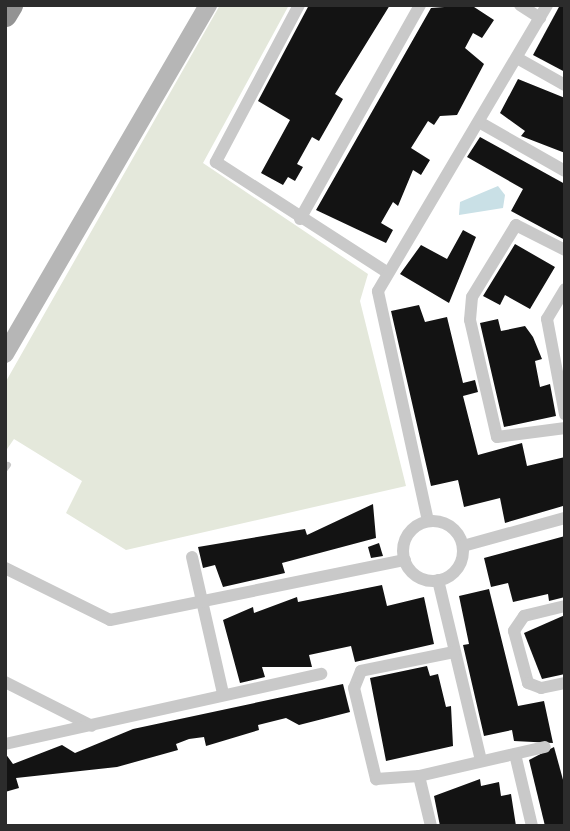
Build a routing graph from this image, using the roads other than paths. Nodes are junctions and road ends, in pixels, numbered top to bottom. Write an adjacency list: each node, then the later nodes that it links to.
1 (11, 5): 7 (highway)
2 (208, 5): 17 (street)
3 (299, 5): 13 (street)
4 (420, 5): 13 (street)
5 (520, 5): 8 (street)
6 (547, 5): 8 (street)
7 (5, 15)
8 (540, 18): 9 (street)
9 (517, 58): 10 (street); 11 (street)
10 (565, 85)
11 (479, 122): 12 (street); 15 (street)
12 (565, 171)
13 (300, 219): 15 (street)
14 (565, 250): 20 (street)
15 (387, 272): 22 (street)
16 (565, 289): 18 (street)
17 (5, 354)
18 (559, 356): 19 (street)
19 (565, 414)
20 (565, 428)
21 (565, 518): 23 (street)
22 (428, 521): 23 (street); 25 (street)
23 (463, 546): 27 (street)
24 (192, 556): 28 (street)
25 (405, 560): 27 (street); 28 (street)
26 (5, 568): 28 (street)
27 (438, 580): 30 (street)
28 (203, 603): 34 (street)
29 (565, 606): 33 (street)
30 (454, 652): 39 (street); 40 (street)
31 (320, 674): 34 (street)
32 (5, 682): 35 (street)
33 (565, 683)
34 (223, 694): 35 (street)
35 (92, 726): 36 (street)
36 (5, 744)
37 (545, 747): 38 (street)
38 (515, 754): 39 (street); 42 (street)
39 (481, 761): 40 (street)
40 (419, 776): 41 (street)
41 (431, 826)
42 (532, 826)

